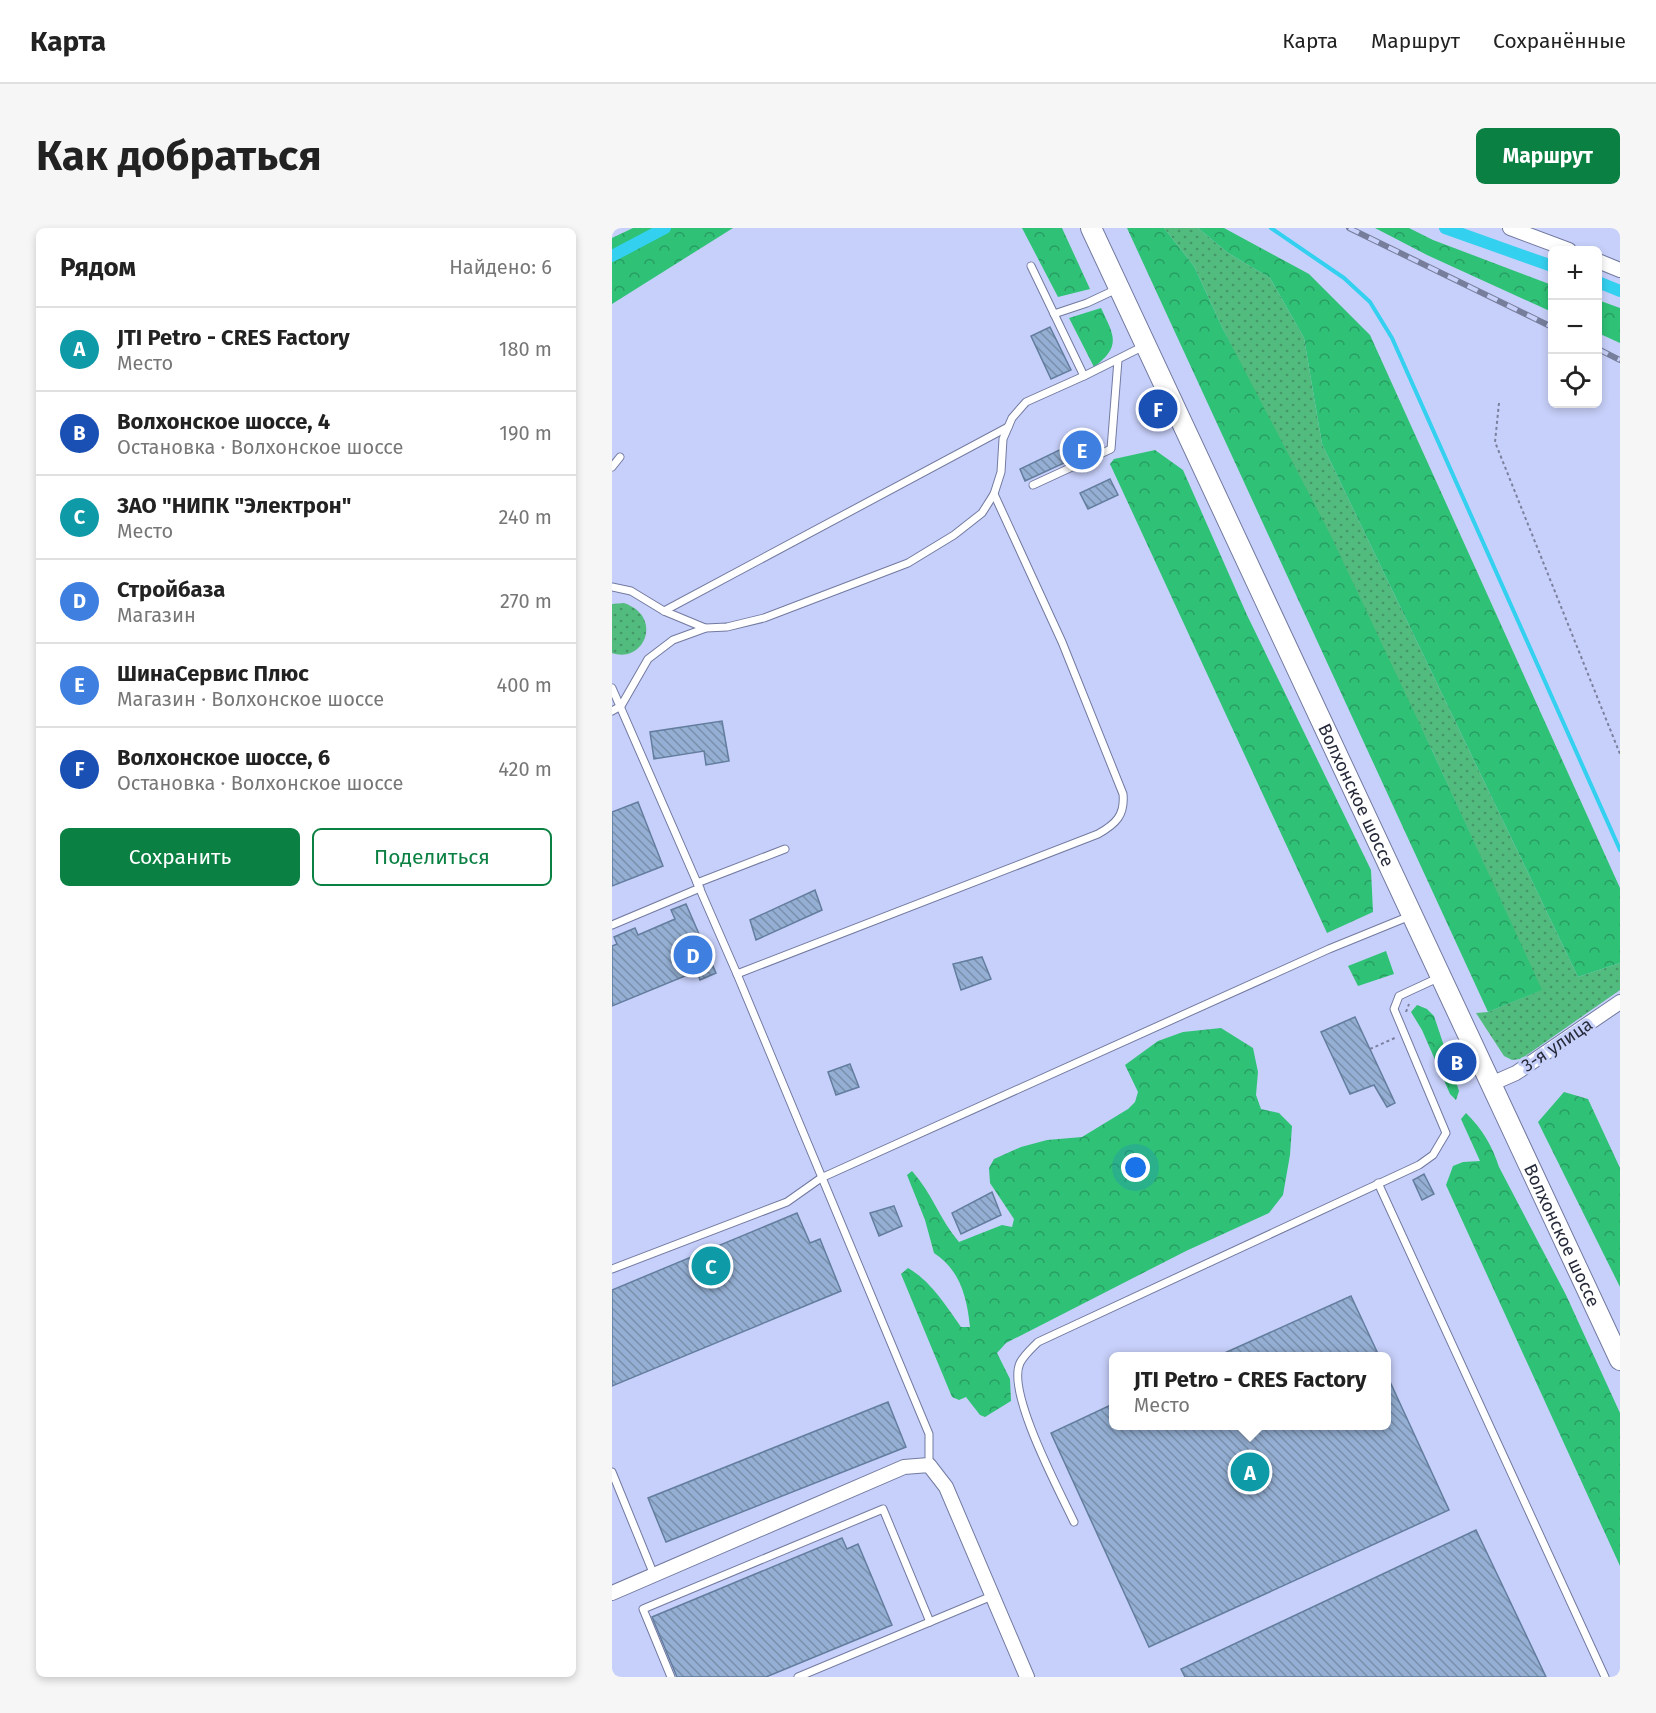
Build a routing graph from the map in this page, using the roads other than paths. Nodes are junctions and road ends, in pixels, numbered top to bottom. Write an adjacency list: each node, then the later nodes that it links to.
1 (1091, 228): 7 (main road, Волхонское шоссе)
2 (1510, 228): 3 (street)
3 (1558, 246)
4 (1602, 263): 6 (street)
5 (1031, 266): 8 (lane)
6 (1620, 270)
7 (1119, 288): 8 (lane); 9 (main road, Волхонское шоссе)
8 (1054, 314): 11 (lane)
9 (1146, 346): 10 (lane); 25 (main road, Волхонское шоссе)
10 (1118, 360): 11 (lane); 15 (lane)
11 (1084, 376): 12 (lane)
12 (1008, 427): 16 (lane); 18 (lane)
13 (620, 457): 14 (lane)
14 (612, 467)
15 (1033, 486)
16 (994, 494): 19 (lane); 27 (lane)
17 (612, 587): 18 (lane)
18 (663, 611): 19 (lane)
19 (706, 628): 21 (lane)
20 (612, 688): 21 (lane)
21 (621, 706): 22 (lane); 24 (lane)
22 (612, 711)
23 (785, 849): 24 (lane)
24 (698, 886): 26 (lane); 27 (lane)
25 (1412, 915): 28 (main road, Волхонское шоссе); 31 (lane)
26 (612, 925)
27 (737, 974): 31 (lane)
28 (1441, 977): 30 (main road, Волхонское шоссе); 32 (lane)
29 (1620, 1002): 30 (street, 3-я улица)
30 (1491, 1084): 34 (main road, Волхонское шоссе)
31 (821, 1178): 33 (lane); 35 (lane)
32 (1378, 1183): 37 (lane); 45 (lane)
33 (612, 1269)
34 (1620, 1360)
35 (929, 1465): 38 (street); 40 (street)
36 (612, 1472): 38 (lane)
37 (1074, 1522)
38 (654, 1575): 39 (street)
39 (612, 1593)
40 (993, 1596): 41 (lane); 44 (street)
41 (930, 1622): 42 (lane); 43 (lane)
42 (671, 1677)
43 (798, 1677)
44 (1027, 1677)
45 (1605, 1677)

